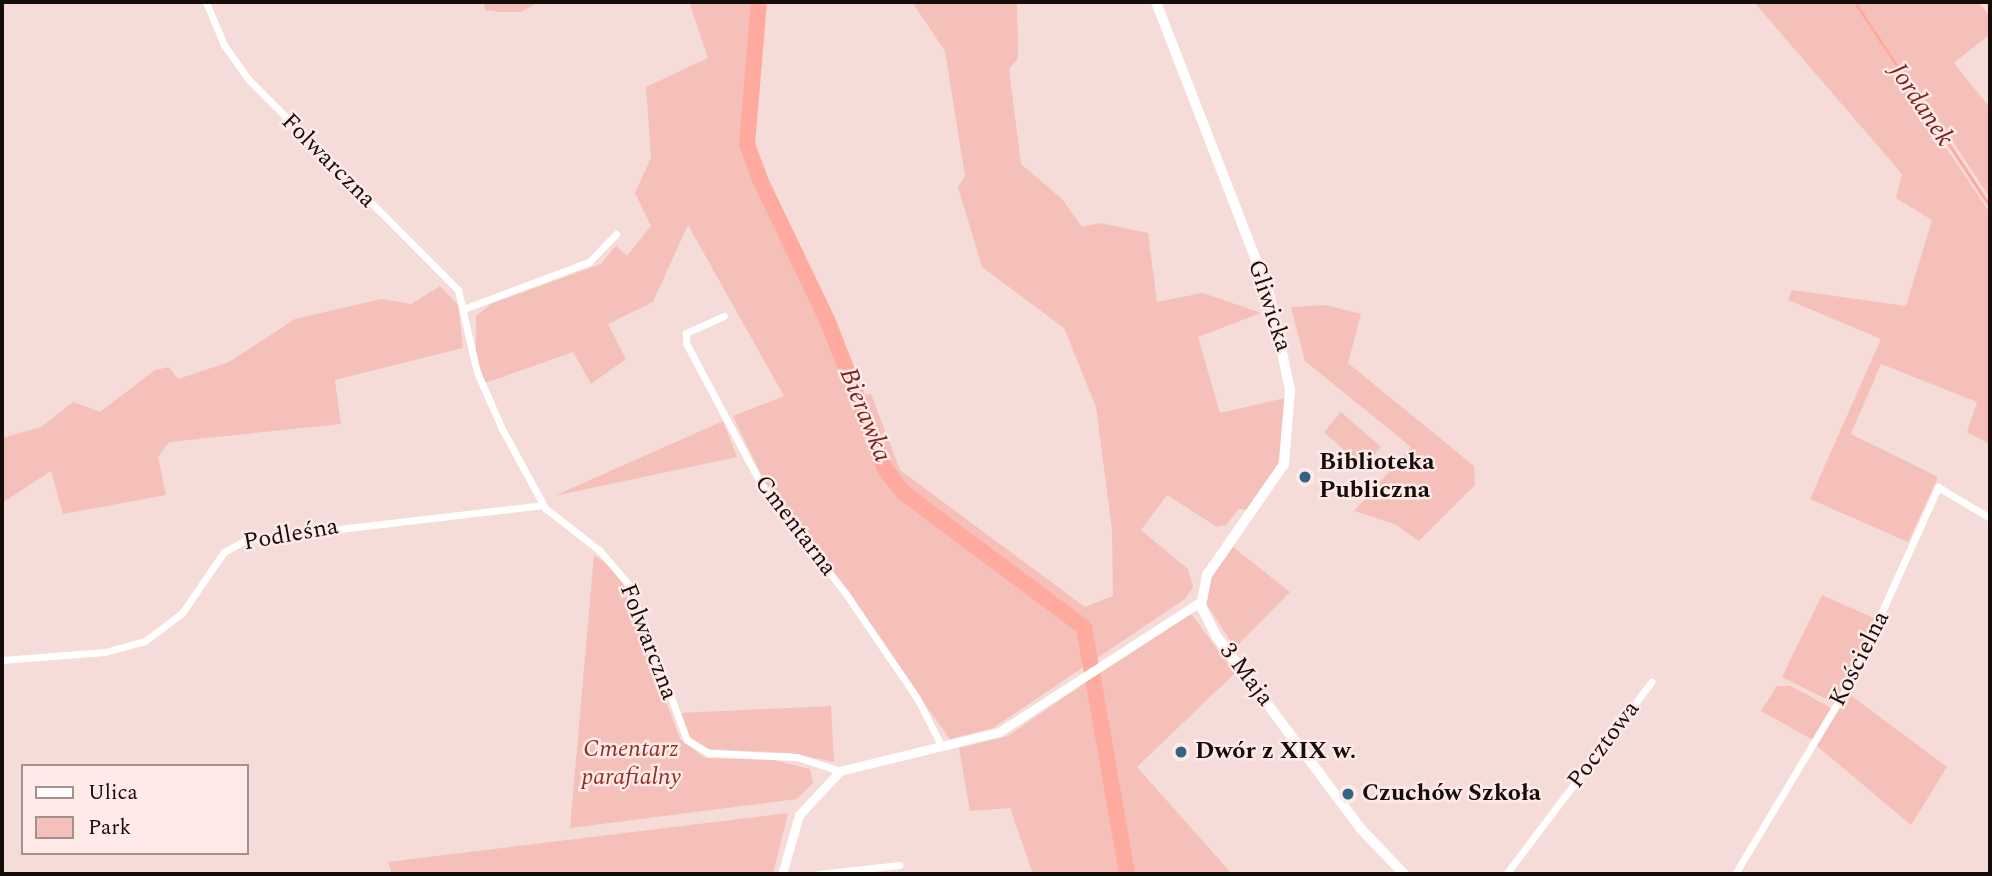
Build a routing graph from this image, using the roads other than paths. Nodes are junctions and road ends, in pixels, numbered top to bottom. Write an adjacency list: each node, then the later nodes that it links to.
1 (206, 2): 4 (street, Folwarczna)
2 (1156, 2): 8 (main road, Gliwicka)
3 (615, 234): 4 (street)
4 (467, 308): 6 (street, Folwarczna)
5 (724, 316): 11 (street, Cmentarna)
6 (542, 505): 9 (street, Podleśna); 12 (street, Folwarczna)
7 (1990, 517): 18 (street, Kościelna)
8 (1200, 602): 11 (street); 16 (main road, 3 Maja)
9 (2, 660)
10 (1651, 682): 17 (street, Pocztowa)
11 (942, 747): 12 (street)
12 (840, 771): 14 (street)
13 (899, 865): 15 (street)
14 (782, 874)
15 (819, 874)
16 (1404, 874)
17 (1506, 874)
18 (1735, 874)

